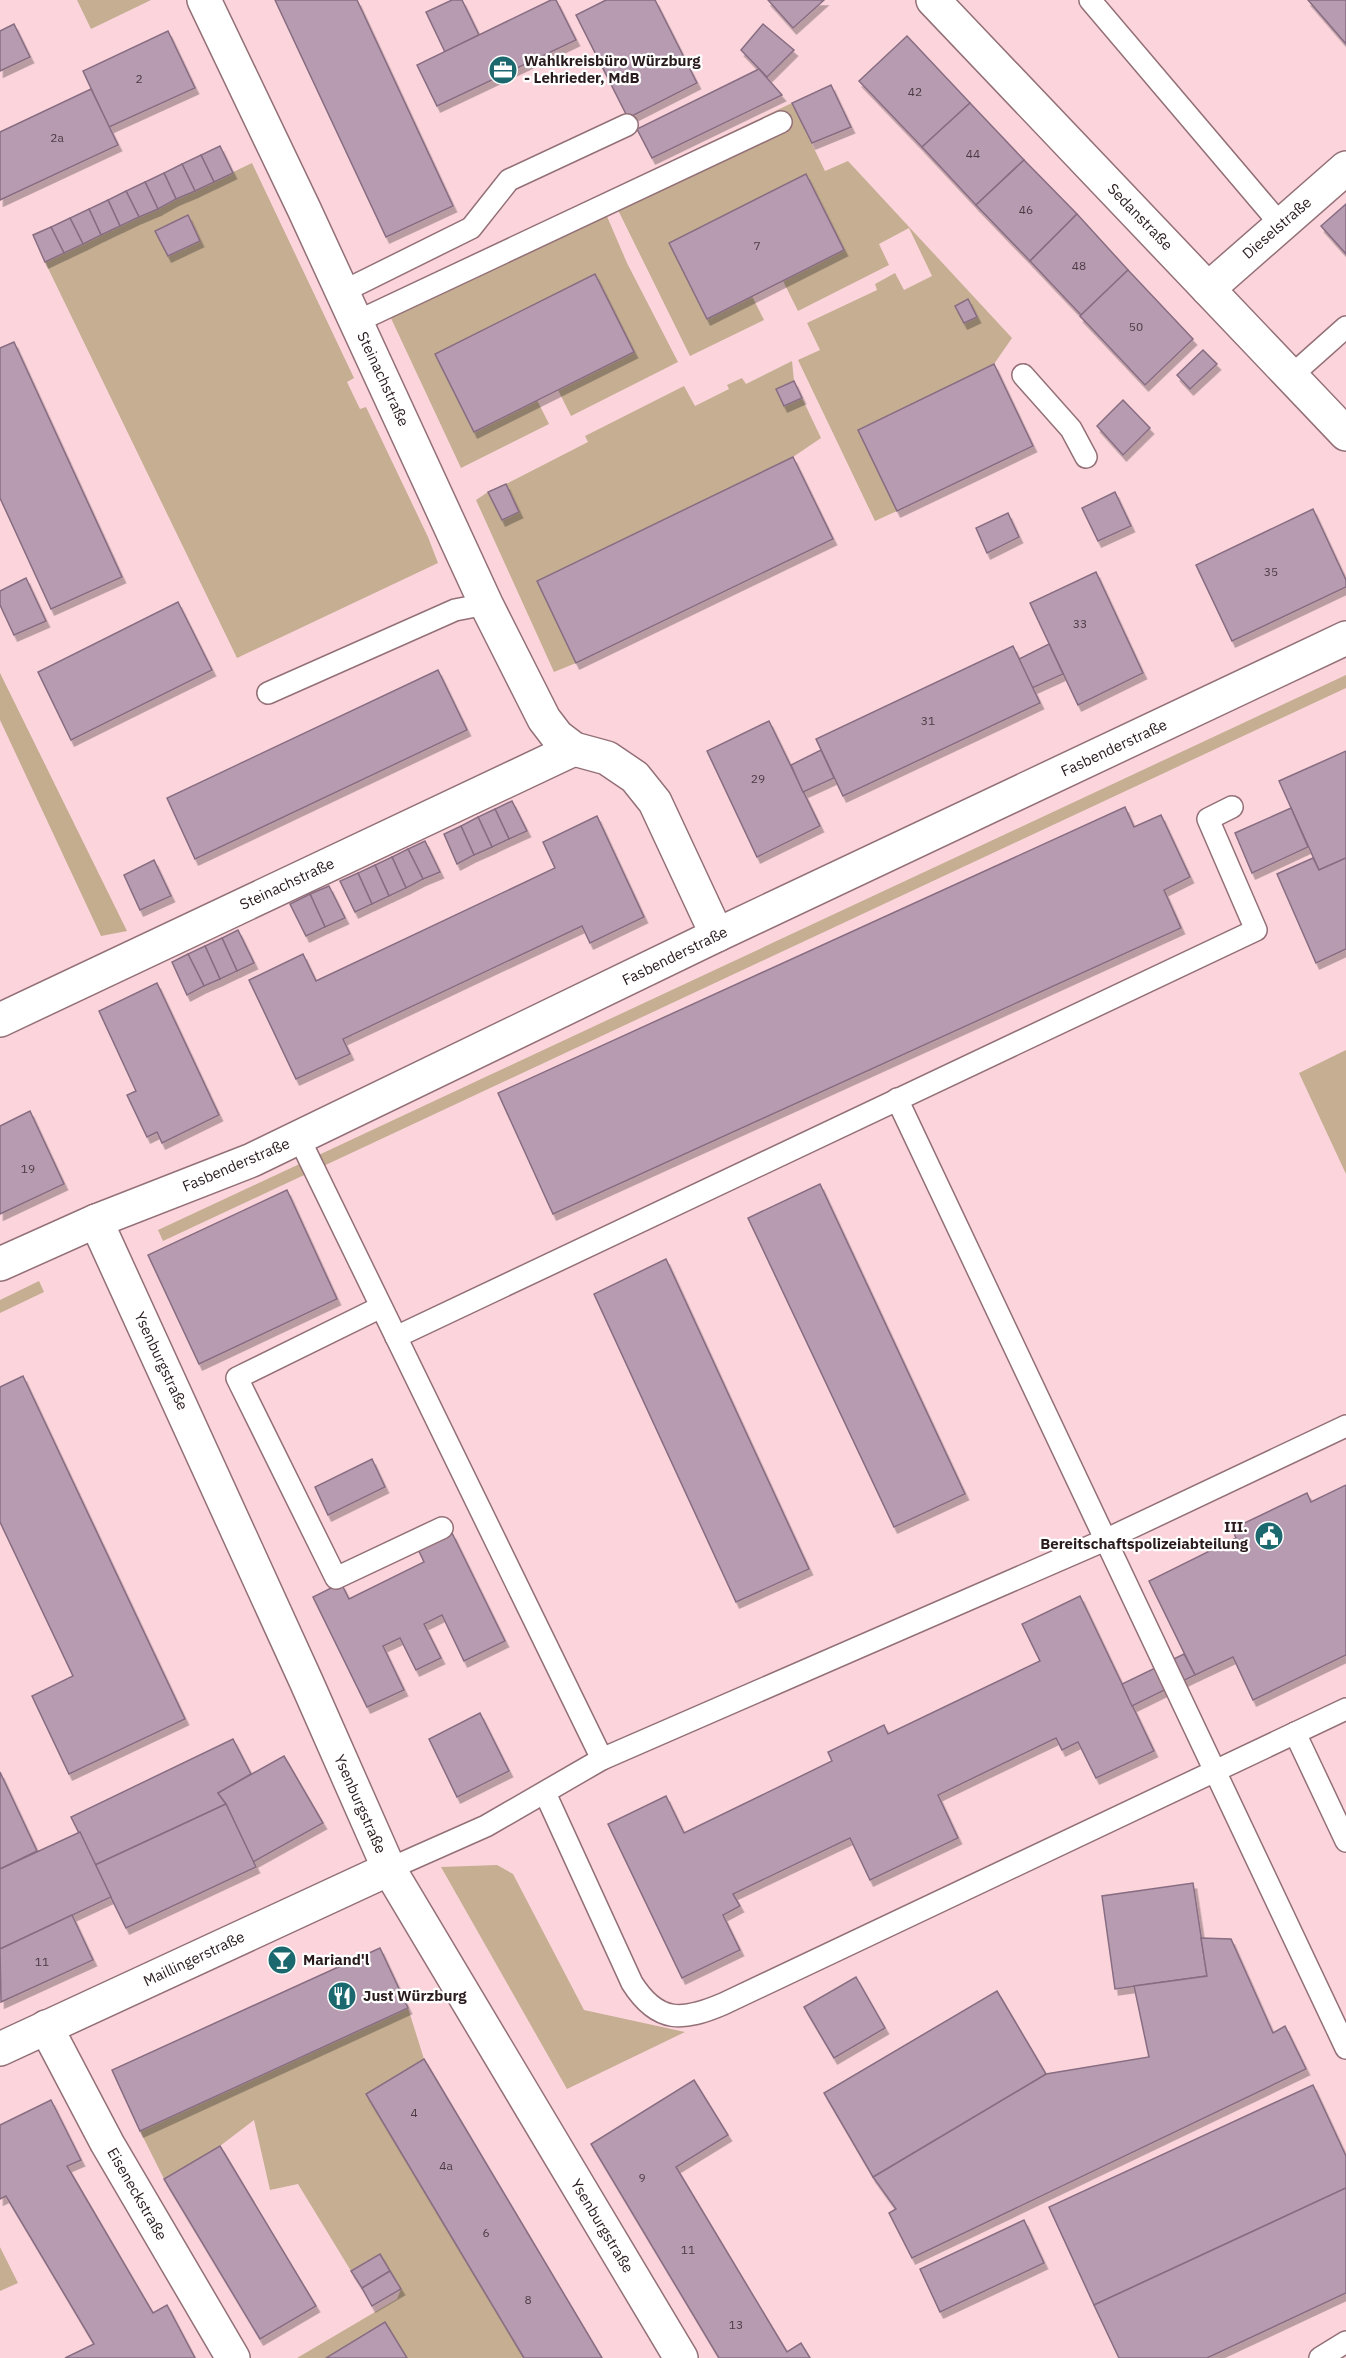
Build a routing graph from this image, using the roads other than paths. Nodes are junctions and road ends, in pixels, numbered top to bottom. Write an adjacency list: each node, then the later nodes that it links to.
1 (204, 0): 9 (street, Steinachstraße)
2 (1090, 0): 7 (lane)
3 (945, 4): 8 (street, Sedanstraße)
4 (781, 122): 10 (lane)
5 (627, 125): 9 (lane)
6 (1346, 168): 7 (street, Dieselstraße)
7 (1281, 225): 8 (street, Dieselstraße)
8 (1208, 289): 13 (street, Sedanstraße)
9 (342, 292): 10 (street, Steinachstraße)
10 (356, 322): 16 (street, Steinachstraße)
11 (1346, 327): 13 (lane)
12 (1023, 375): 15 (lane)
13 (1291, 376): 14 (street, Sedanstraße)
14 (1346, 434)
15 (1086, 457)
16 (486, 604): 18 (lane); 19 (street, Steinachstraße)
17 (1346, 638): 21 (street, Fasbenderstraße)
18 (268, 693)
19 (574, 749): 21 (street, Steinachstraße); 22 (street, Steinachstraße)
20 (1232, 807): 23 (lane)
21 (717, 935): 24 (street, Fasbenderstraße)
22 (0, 1020)
23 (897, 1099): 28 (lane); 31 (lane)
24 (299, 1138): 25 (street, Fasbenderstraße); 27 (lane)
25 (96, 1221): 26 (street, Fasbenderstraße); 38 (street, Ysenburgstraße)
26 (0, 1264)
27 (381, 1307): 28 (lane); 30 (lane)
28 (396, 1337): 34 (lane)
29 (1346, 1426): 31 (lane)
30 (442, 1528)
31 (1105, 1540): 34 (lane); 35 (lane)
32 (1346, 1710): 33 (lane)
33 (1295, 1733): 35 (lane); 37 (lane)
34 (602, 1759): 36 (lane)
35 (1215, 1770): 36 (lane); 40 (lane)
36 (545, 1793): 38 (lane)
37 (1346, 1841)
38 (389, 1869): 39 (street, Maillingerstraße); 44 (street, Ysenburgstraße)
39 (46, 2027): 41 (street, Maillingerstraße); 43 (street, Eiseneckstraße)
40 (1346, 2048)
41 (0, 2049)
42 (1346, 2342): 45 (lane)
43 (233, 2358)
44 (681, 2358)
45 (1320, 2358)

